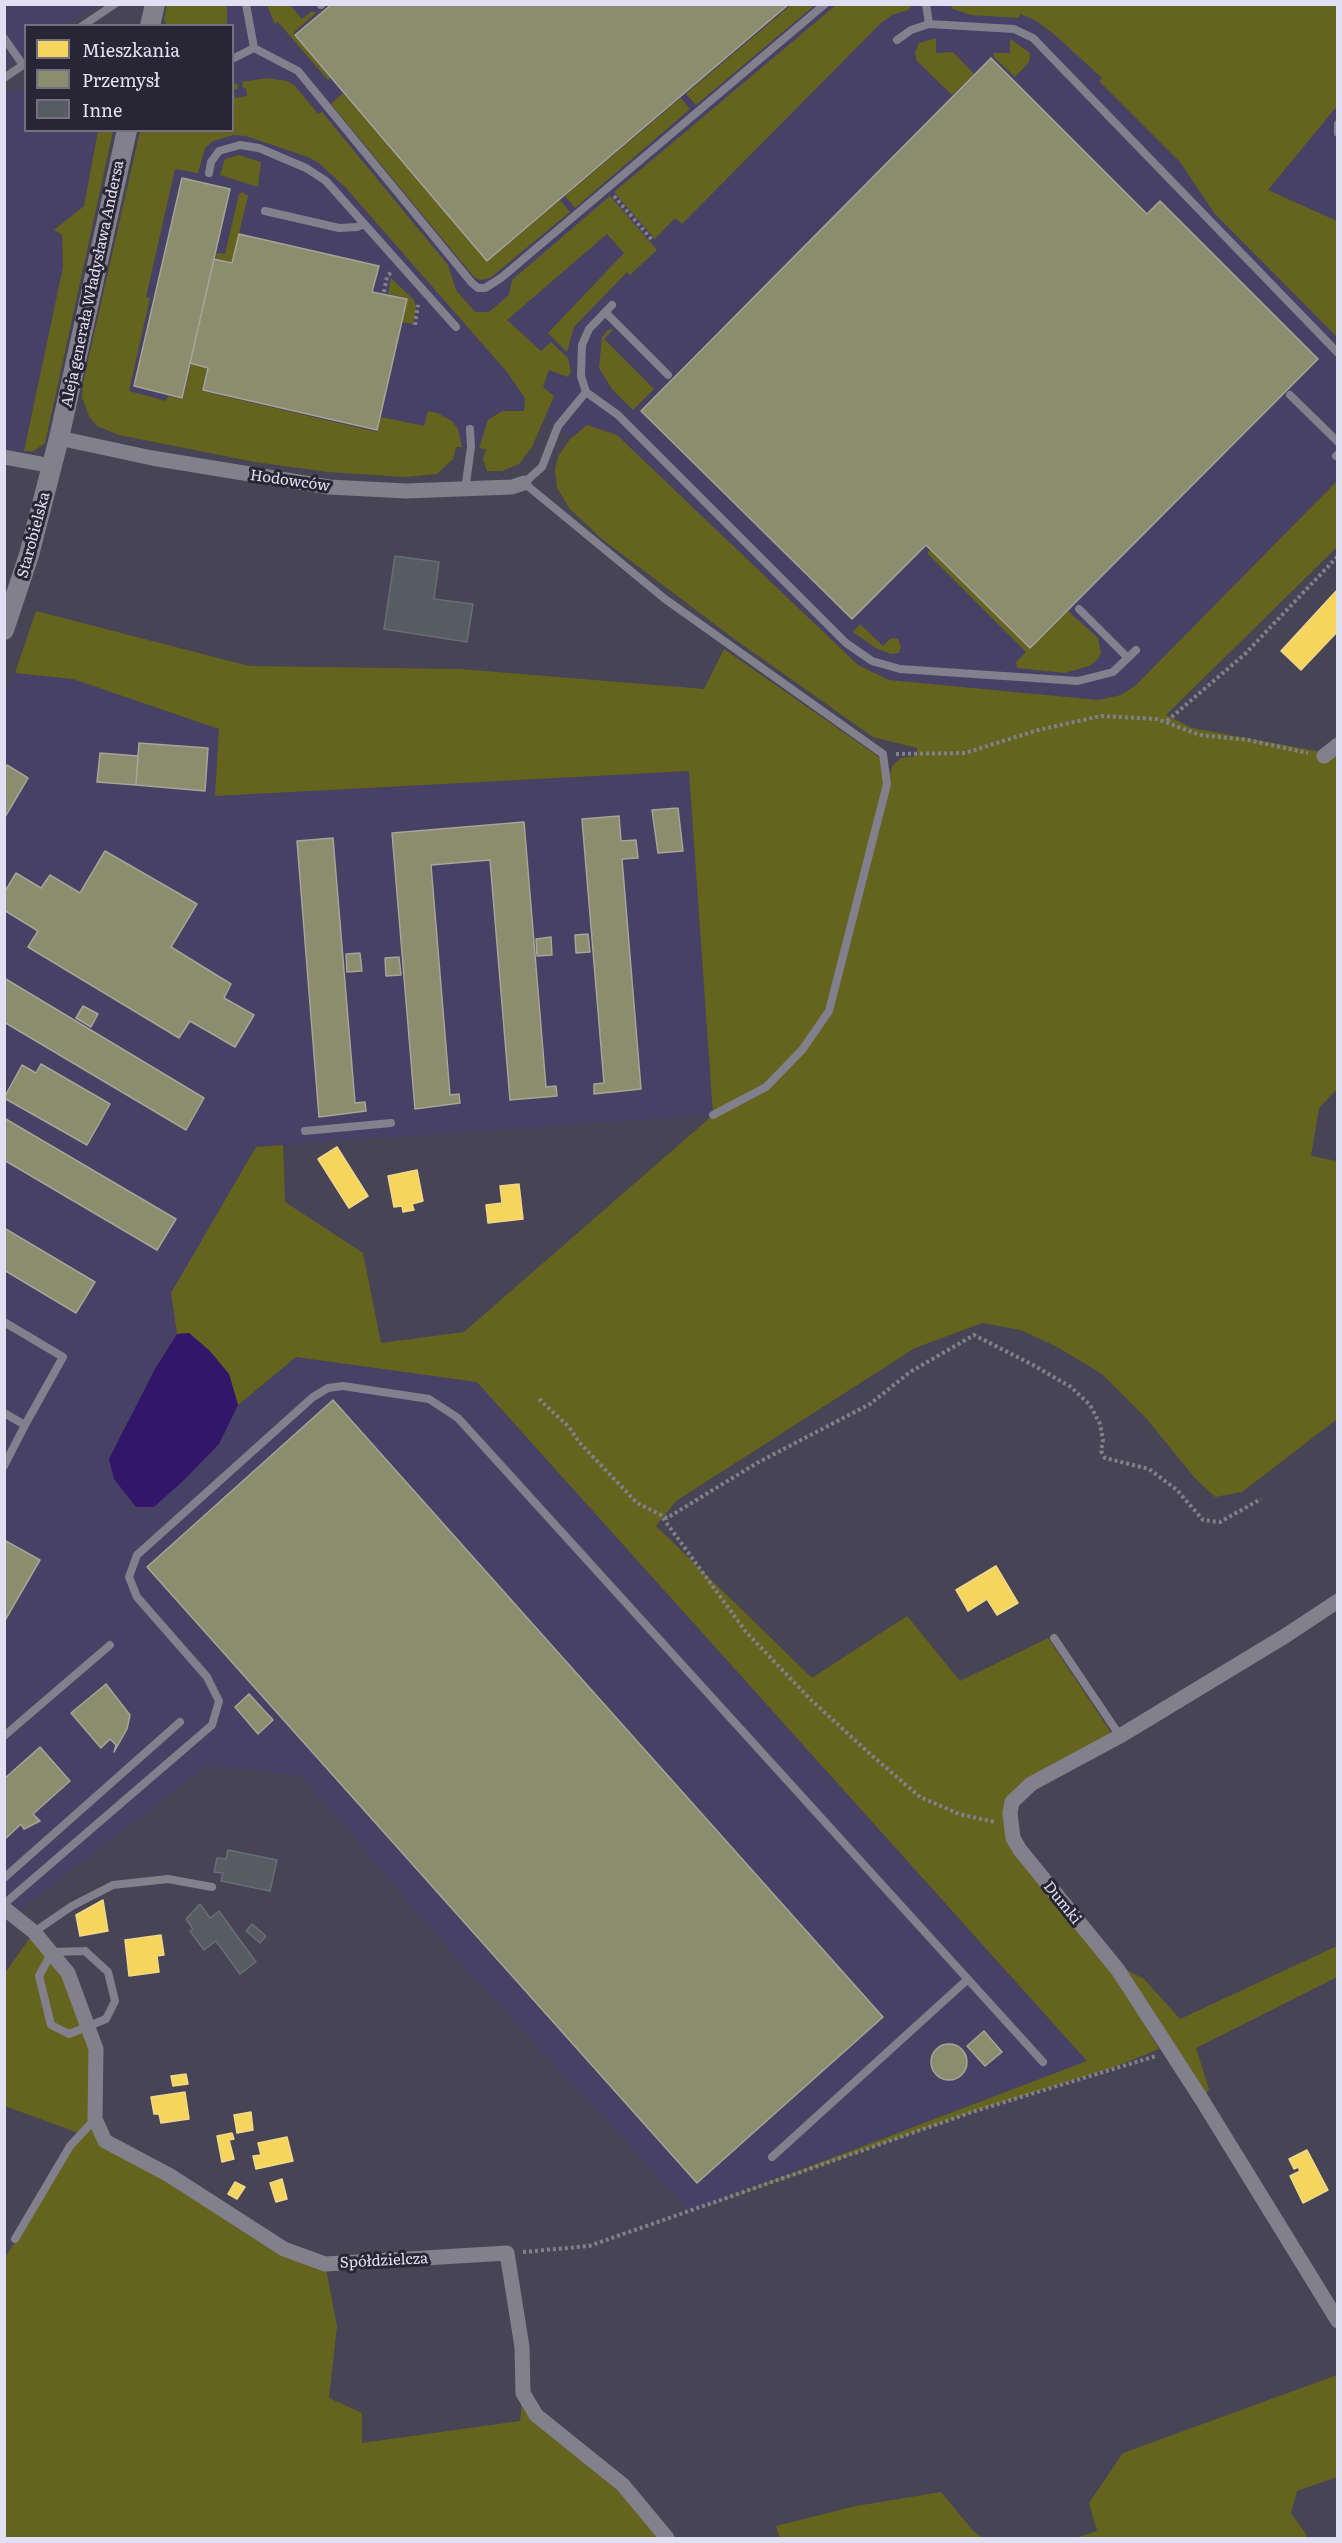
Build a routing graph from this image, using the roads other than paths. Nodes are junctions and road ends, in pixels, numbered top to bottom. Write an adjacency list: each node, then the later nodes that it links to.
1 (115, 4): 6 (lane)
2 (155, 4): 7 (street)
3 (246, 4): 11 (lane)
4 (825, 4): 11 (lane)
5 (926, 4): 8 (lane)
6 (85, 24)
7 (150, 24)
8 (929, 24): 10 (lane); 24 (lane)
9 (4, 38): 13 (lane)
10 (897, 40)
11 (254, 48): 12 (lane)
12 (234, 58)
13 (24, 64): 14 (lane)
14 (4, 78)
15 (1338, 124): 17 (lane)
16 (127, 132): 29 (street, Aleja generała Władysława Andersa)
17 (1338, 133)
18 (209, 173): 20 (lane)
19 (265, 211): 20 (lane)
20 (364, 224): 23 (lane)
21 (612, 306): 22 (lane)
22 (605, 312): 25 (lane); 26 (lane)
23 (456, 327)
24 (1338, 353)
25 (668, 375)
26 (586, 392): 33 (lane); 38 (lane)
27 (1290, 395): 30 (lane)
28 (470, 429): 34 (lane)
29 (59, 438): 32 (street, Starobielska); 34 (street, Hodowców)
30 (1338, 442)
31 (4, 457): 32 (street)
32 (52, 466): 36 (street, Starobielska)
33 (524, 483): 34 (street, Hodowców); 41 (lane)
34 (465, 490)
35 (1079, 609): 38 (lane)
36 (4, 630)
37 (1136, 650): 38 (lane)
38 (1128, 658)
39 (1338, 745): 40 (street)
40 (1331, 758)
41 (713, 1114)
42 (391, 1123): 43 (lane)
43 (305, 1131)
44 (4, 1322): 46 (lane)
45 (4, 1413): 46 (lane)
46 (25, 1425): 47 (lane)
47 (4, 1466)
48 (1338, 1601): 53 (street)
49 (1054, 1638): 53 (lane)
50 (110, 1645): 52 (lane)
51 (180, 1722): 54 (lane)
52 (4, 1736)
53 (1120, 1736): 65 (street, Dumki)
54 (4, 1878)
55 (212, 1887): 57 (lane)
56 (4, 1906): 57 (street); 59 (lane)
57 (34, 1932): 58 (street)
58 (52, 1952): 60 (street); 60 (lane); 60 (lane)
59 (968, 1979): 61 (lane); 63 (lane)
60 (89, 2027): 62 (street)
61 (1043, 2062)
62 (95, 2119): 64 (lane); 66 (street, Spółdzielcza)
63 (772, 2157)
64 (15, 2239)
65 (1338, 2321)
66 (667, 2538)

